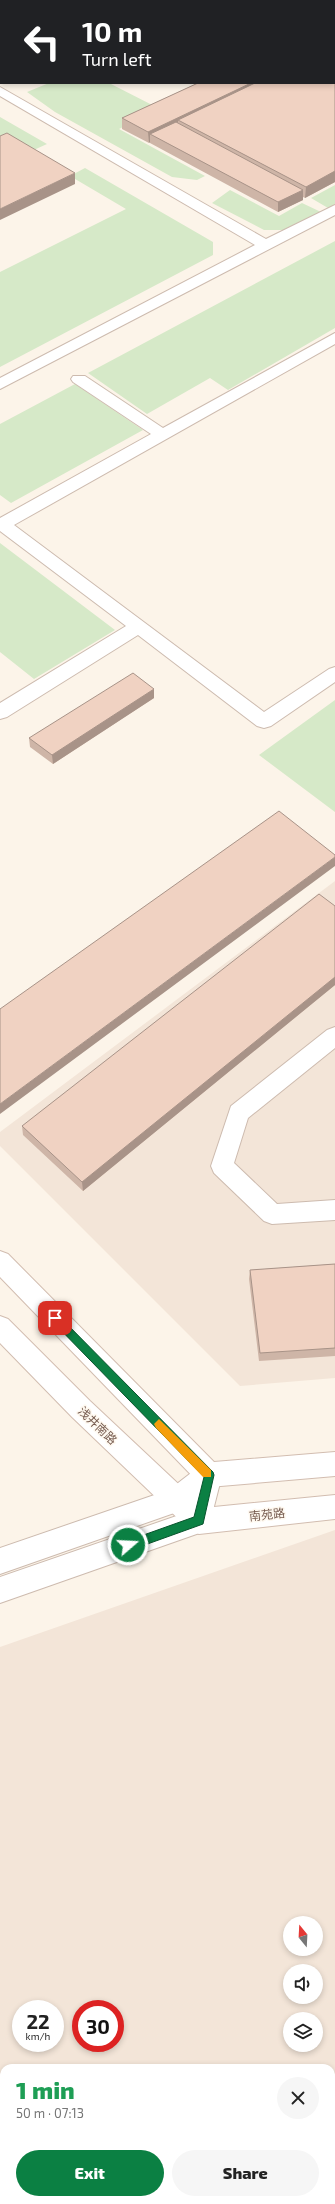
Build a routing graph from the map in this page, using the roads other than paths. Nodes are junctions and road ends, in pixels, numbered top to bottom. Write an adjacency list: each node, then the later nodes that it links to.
1 (0, 91): 3 (street)
2 (335, 209): 3 (street)
3 (266, 245): 6 (street)
4 (335, 338): 7 (street)
5 (80, 379): 7 (street)
6 (0, 384)
7 (163, 435): 8 (street)
8 (1, 524): 9 (street)
9 (138, 627): 10 (street); 11 (street)
10 (335, 673)
11 (4, 704)
12 (335, 1036): 13 (street)
13 (335, 1210)
14 (0, 1262): 17 (street)
15 (0, 1326): 18 (street, 浅井南路)
16 (335, 1464): 17 (street)
17 (209, 1475): 18 (street); 20 (street)
18 (177, 1500): 20 (street, 浅井南路); 21 (street)
19 (335, 1507): 20 (street, 南苑路)
20 (199, 1521): 22 (street, 南苑路)
21 (0, 1561)
22 (0, 1590)

